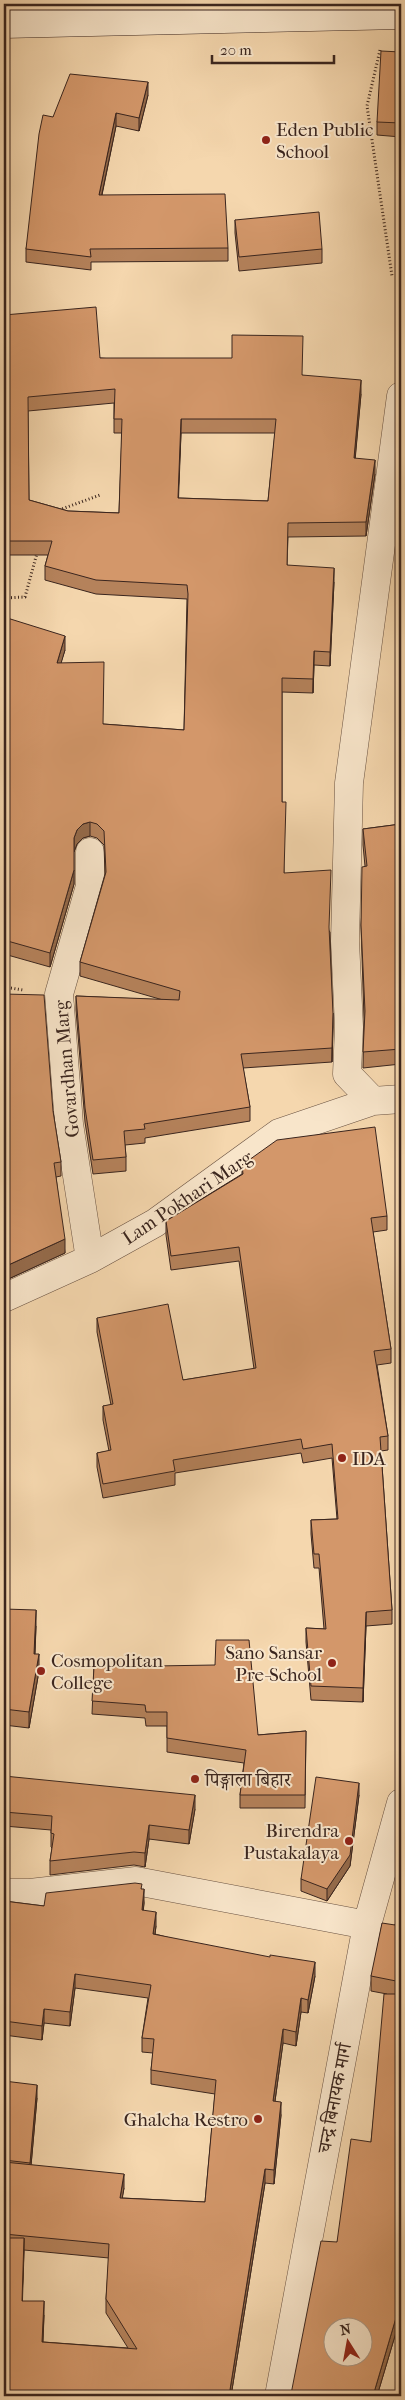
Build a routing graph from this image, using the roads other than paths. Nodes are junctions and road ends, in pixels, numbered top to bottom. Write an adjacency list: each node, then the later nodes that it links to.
1 (202, 11): 2 (street); 3 (street)
2 (397, 12)
3 (4, 24)
4 (401, 396): 7 (street)
5 (90, 852): 8 (street, Govardhan Marg)
6 (401, 1099): 7 (street)
7 (373, 1101): 8 (street, Lam Pokhari Marg)
8 (90, 1259): 9 (street, Lam Pokhari Marg)
9 (4, 1298)
10 (401, 1803): 12 (street, चन्द्र बिनायक मार्ग)
11 (4, 1893): 12 (street)
12 (367, 1925): 13 (street, चन्द्र बिनायक मार्ग)
13 (279, 2396)

